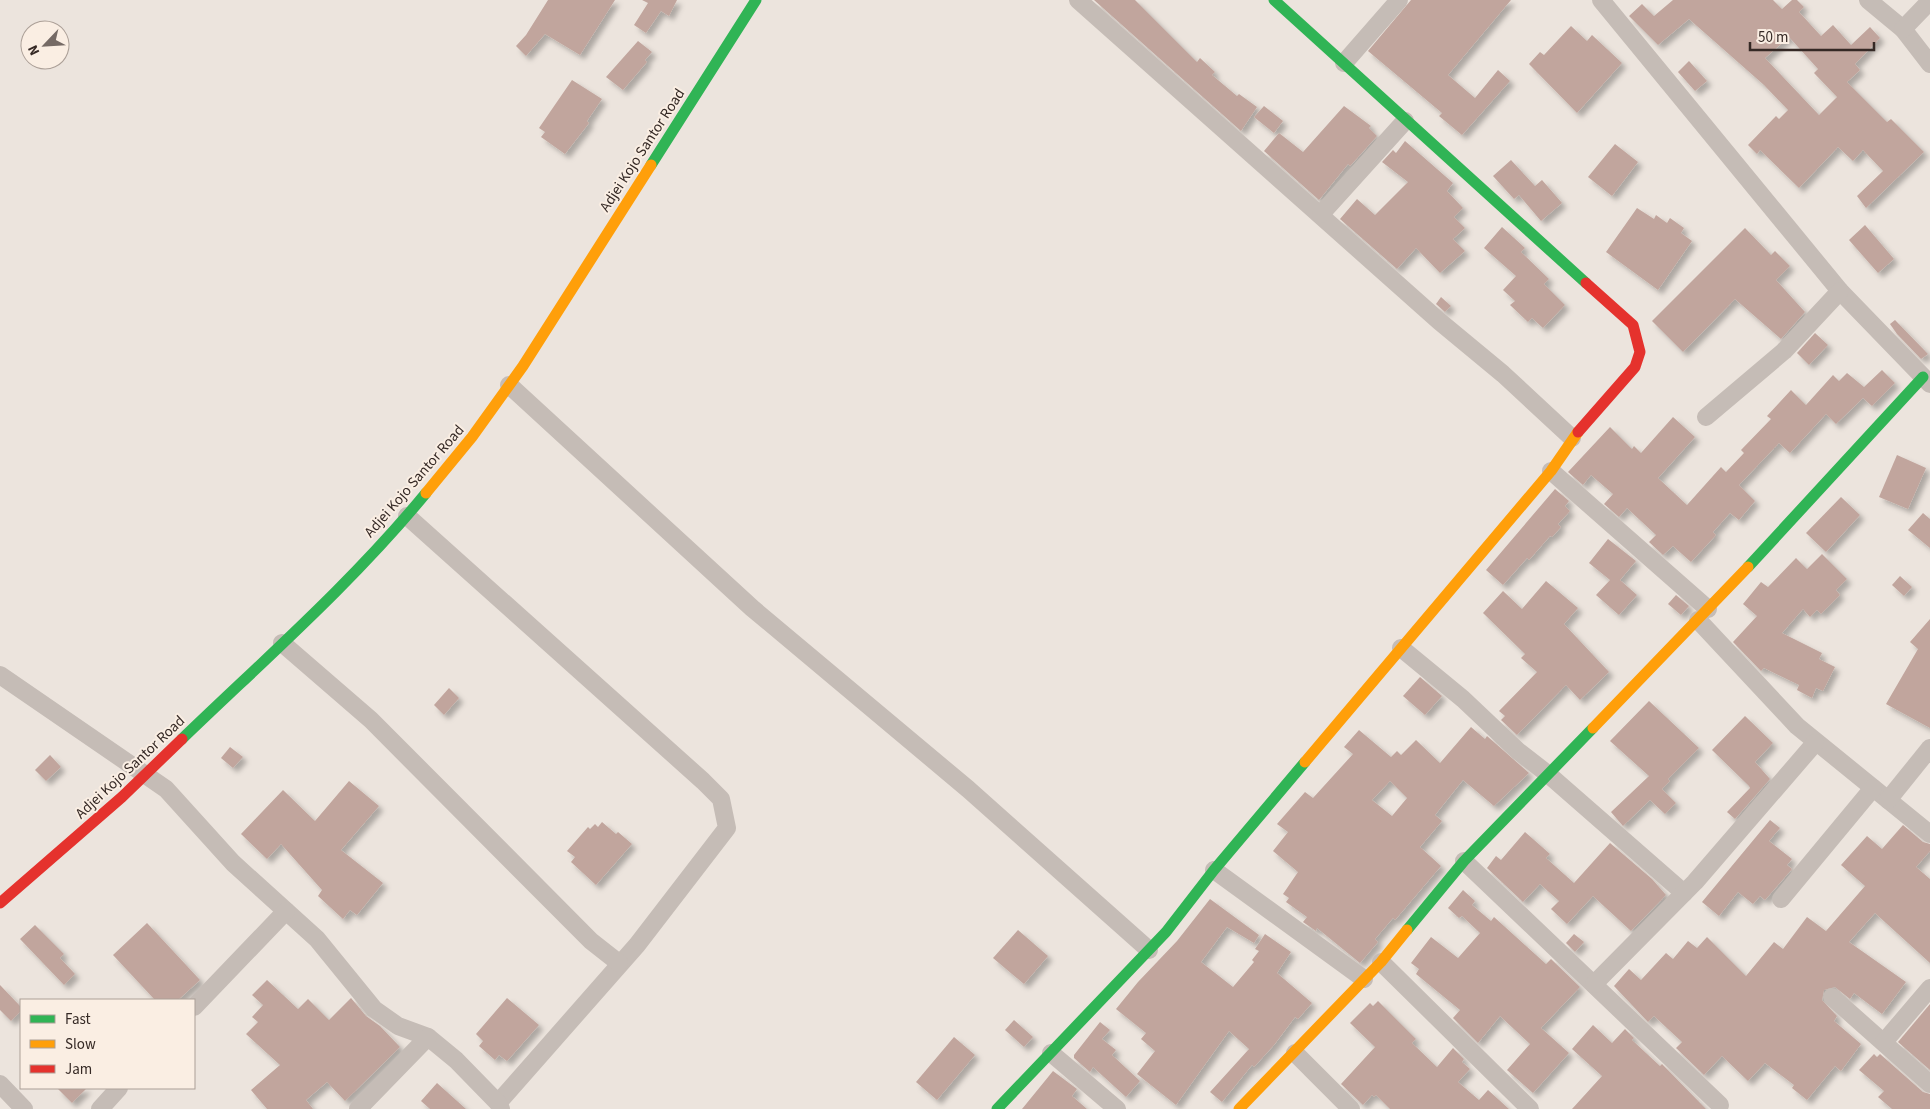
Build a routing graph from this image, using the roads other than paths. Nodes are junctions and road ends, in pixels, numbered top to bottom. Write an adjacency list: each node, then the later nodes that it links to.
1 (756, 0): 15 (street, Adjei Kojo Santor Road)
2 (1078, 0): 12 (street)
3 (1274, 0): 9 (street)
4 (1399, 0): 9 (street)
5 (1601, 0): 13 (street)
6 (1868, 0): 8 (street)
7 (1930, 1): 8 (street)
8 (1903, 29): 10 (street)
9 (1344, 63): 11 (street)
10 (1930, 64)
11 (1405, 122): 12 (street); 17 (street)
12 (1321, 214): 17 (street)
13 (1840, 291): 14 (street); 16 (street)
14 (1927, 380): 20 (street)
15 (509, 385): 19 (street, Adjei Kojo Santor Road); 37 (street)
16 (1706, 417)
17 (1572, 438): 18 (street)
18 (1551, 471): 20 (street); 22 (street)
19 (407, 516): 21 (street, Adjei Kojo Santor Road); 39 (street)
20 (1703, 615): 24 (street); 27 (street)
21 (282, 643): 26 (street, Adjei Kojo Santor Road); 39 (street)
22 (1401, 648): 27 (street); 32 (street)
23 (0, 675): 26 (street)
24 (1815, 743): 28 (street); 33 (street)
25 (1930, 748): 29 (street)
26 (145, 775): 35 (street, Adjei Kojo Santor Road); 36 (street)
27 (1549, 775): 31 (street); 33 (street)
28 (1873, 788): 29 (street); 34 (street)
29 (1888, 800): 30 (street)
30 (1930, 834)
31 (1464, 861): 38 (street); 41 (street)
32 (1214, 870): 37 (street); 40 (street)
33 (1684, 893): 41 (street)
34 (1781, 899)
35 (0, 903)
36 (286, 911): 44 (street); 45 (street)
37 (1149, 950): 47 (street)
38 (1380, 962): 40 (street); 61 (street)
39 (619, 963): 53 (street)
40 (1364, 979): 48 (street)
41 (1594, 984): 52 (street)
42 (1930, 988): 46 (street)
43 (1832, 997): 46 (street)
44 (195, 1006)
45 (428, 1037): 53 (street); 56 (street)
46 (1884, 1042): 50 (street)
47 (1051, 1053): 57 (street); 58 (street)
48 (1294, 1053): 59 (street); 60 (street)
49 (0, 1084): 54 (street)
50 (1930, 1084)
51 (117, 1089): 55 (street)
52 (1720, 1105)
53 (500, 1106)
54 (24, 1109)
55 (100, 1109)
56 (358, 1109)
57 (997, 1109)
58 (1117, 1109)
59 (1239, 1109)
60 (1351, 1109)
61 (1530, 1109)

